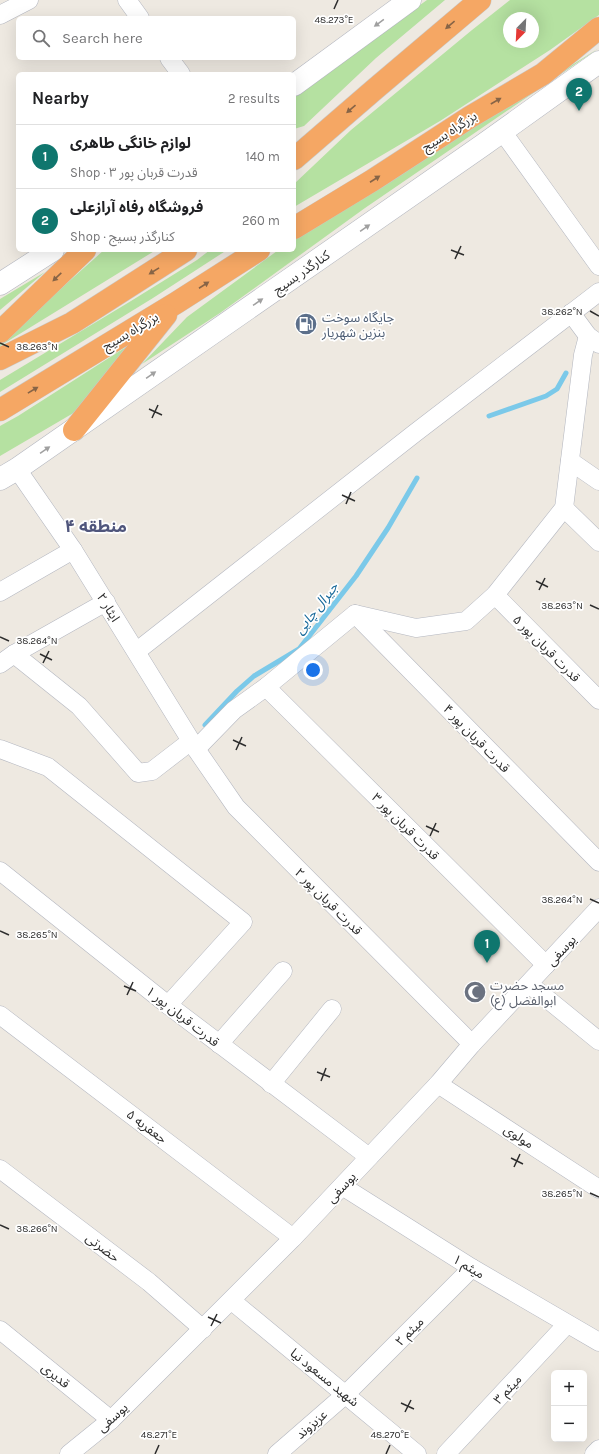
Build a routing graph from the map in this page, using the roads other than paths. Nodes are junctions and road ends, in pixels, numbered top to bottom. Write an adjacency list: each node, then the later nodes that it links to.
1 (29, 0): 5 (street)
2 (127, 0): 6 (street)
3 (410, 0): 11 (main road, one-way to 11)
4 (480, 0): 13 (highway, one-way to 13)
5 (0, 15)
6 (139, 16)
7 (599, 28): 15 (highway, بزرگراه بسیج, one-way to 7)
8 (170, 60): 10 (street)
9 (599, 62): 12 (main road, کنارگذر بسیج)
10 (179, 72)
11 (296, 84)
12 (502, 131): 20 (street); 29 (main road, کنارگذر بسیج, one-way to 12)
13 (304, 144): 14 (highway)
14 (296, 156)
15 (296, 227)
16 (50, 252): 21 (main road)
17 (83, 252): 25 (highway, one-way to 25)
18 (183, 252): 27 (highway, one-way to 27)
19 (256, 252): 23 (highway, بزرگراه بسیج, one-way to 19)
20 (599, 266)
21 (0, 284)
22 (599, 292): 24 (street)
23 (176, 303): 28 (highway, بزرگراه بسیج, one-way to 23); 29 (highway)
24 (571, 313): 26 (street); 40 (street)
25 (0, 332)
26 (593, 340): 30 (street)
27 (0, 359)
28 (0, 410)
29 (74, 430): 31 (main road, کنارگذر بسیج, one-way to 29)
30 (570, 461): 32 (street); 33 (street)
31 (9, 474): 35 (street, ایثار ۲)
32 (599, 481)
33 (564, 508): 34 (street); 37 (street)
34 (599, 542)
35 (73, 550): 36 (street); 38 (street, ایثار ۲)
36 (0, 592)
37 (495, 595): 39 (street); 43 (street, قدرت قربان پور ۵)
38 (106, 602): 40 (street, ایثار ۲); 41 (street)
39 (355, 614): 42 (street); 46 (street, قدرت قربان پور ۴)
40 (137, 651): 44 (street, ایثار ۲)
41 (7, 659): 44 (street)
42 (266, 687): 44 (street); 49 (street, قدرت قربان پور ۳)
43 (599, 700)
44 (194, 745): 57 (street, قدرت قربان پور ۲)
45 (0, 749): 52 (street)
46 (599, 862)
47 (2, 876): 52 (street, قدرت قربان پور ۱)
48 (599, 908): 49 (street, یوسفی)
49 (546, 965): 51 (street, یوسفی)
50 (283, 971): 56 (street)
51 (529, 984): 55 (street); 57 (street, یوسفی)
52 (168, 1005): 56 (street, قدرت قربان پور ۱)
53 (332, 1009): 58 (street)
54 (0, 1015): 64 (street, جعفریه ۵)
55 (599, 1041)
56 (219, 1044): 58 (street, قدرت قربان پور ۱)
57 (472, 1044): 59 (street, یوسفی)
58 (271, 1084): 60 (street, قدرت قربان پور ۱)
59 (438, 1084): 60 (street, یوسفی); 63 (street, مولوی)
60 (369, 1157): 62 (street, یوسفی)
61 (0, 1169): 68 (street, حضرتی)
62 (342, 1186): 64 (street, یوسفی); 65 (street, میثم ۱)
63 (599, 1189)
64 (293, 1238): 66 (street, یوسفی)
65 (472, 1268): 67 (street, میثم ۱); 71 (street, میثم ۲)
66 (232, 1301): 68 (street, یوسفی); 71 (street, شهید مسعود نیا)
67 (567, 1324): 70 (street, میثم ۱); 77 (street, میثم ۳)
68 (203, 1329): 72 (street, یوسفی)
69 (0, 1330): 72 (street, قدیری)
70 (599, 1342)
71 (346, 1394): 75 (street, عزیزوند); 76 (street, شهید مسعود نیا)
72 (112, 1420): 74 (street, یوسفی)
73 (599, 1449): 78 (street)
74 (70, 1454)
75 (277, 1454)
76 (417, 1454)
77 (446, 1454)
78 (594, 1454)

